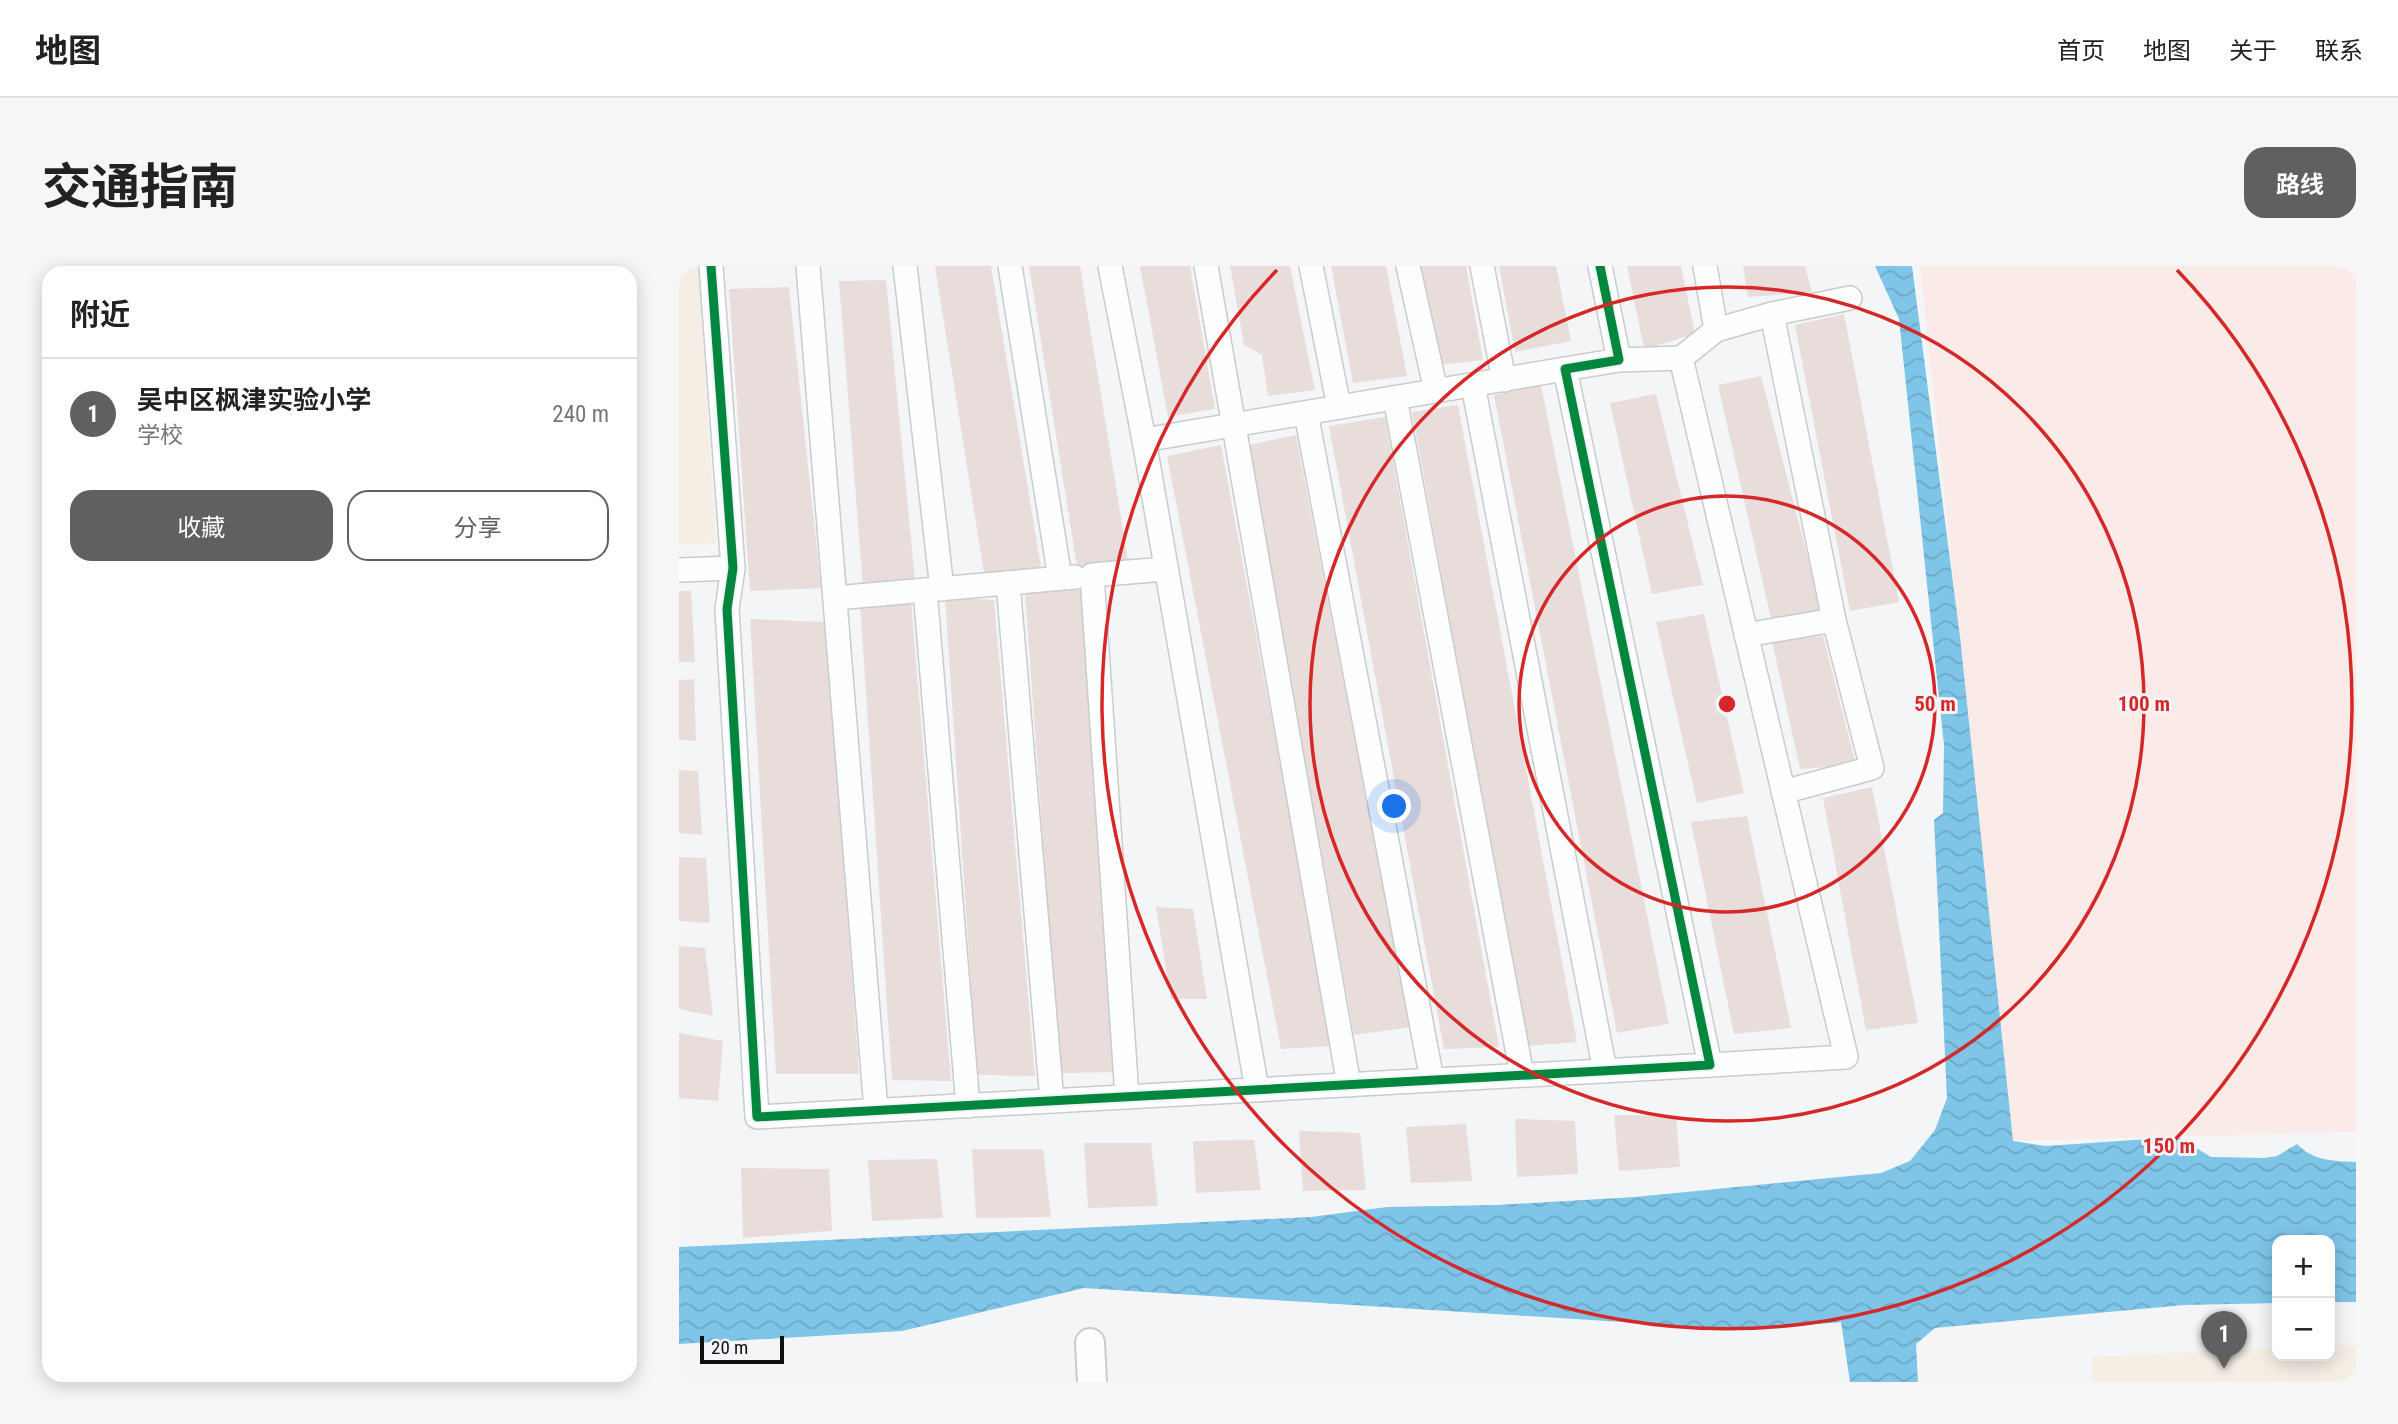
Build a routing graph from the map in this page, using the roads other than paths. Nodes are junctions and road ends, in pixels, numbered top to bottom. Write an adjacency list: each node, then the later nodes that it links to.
1 (711, 266): 26 (street)
2 (809, 266): 33 (street)
3 (905, 266): 32 (street)
4 (1010, 266): 30 (street)
5 (1110, 266): 25 (street)
6 (1206, 266): 24 (street)
7 (1311, 266): 22 (street)
8 (1408, 266): 20 (street)
9 (1482, 266): 18 (street)
10 (1600, 266): 16 (street)
11 (1705, 266): 14 (street)
12 (1850, 298): 13 (street)
13 (1772, 314): 14 (street); 34 (street)
14 (1716, 330): 15 (street)
15 (1681, 358): 16 (street); 35 (street)
16 (1619, 360): 17 (street)
17 (1565, 369): 18 (street); 37 (street)
18 (1504, 380): 19 (street)
19 (1473, 385): 20 (street); 38 (street)
20 (1436, 391): 21 (street)
21 (1395, 398): 22 (street); 39 (street)
22 (1339, 407): 23 (street)
23 (1306, 413): 24 (street); 40 (street)
24 (1233, 425): 25 (street); 41 (street)
25 (1144, 440): 27 (street)
26 (733, 568): 28 (street); 46 (street)
27 (1166, 569): 29 (street); 42 (street)
28 (679, 570)
29 (1092, 575): 30 (street); 43 (street)
30 (1060, 578): 31 (street)
31 (1008, 583): 32 (street); 44 (street)
32 (934, 589): 33 (street); 45 (street)
33 (835, 598): 46 (street)
34 (1834, 620): 35 (street); 36 (street)
35 (1746, 635): 36 (street)
36 (1783, 792): 37 (street)
37 (1710, 1065): 38 (street)
38 (1605, 1071): 39 (street)
39 (1522, 1075): 40 (street)
40 (1432, 1080): 41 (street)
41 (1349, 1085): 42 (street)
42 (1257, 1090): 43 (street)
43 (1127, 1097): 44 (street)
44 (1052, 1101): 45 (street)
45 (968, 1106): 46 (street)
46 (876, 1110)
47 (1090, 1343): 48 (street)
48 (1092, 1382)

